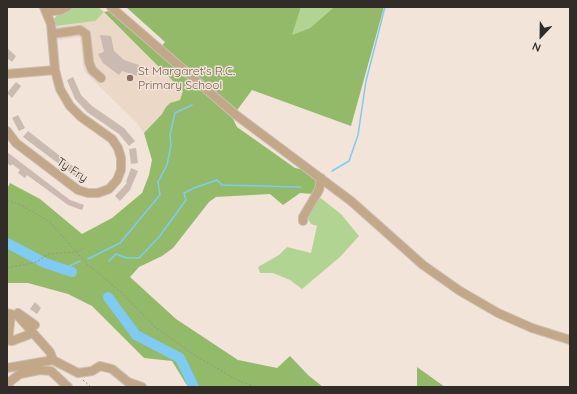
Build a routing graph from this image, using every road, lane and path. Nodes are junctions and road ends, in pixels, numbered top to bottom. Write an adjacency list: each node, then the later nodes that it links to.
1 (67, 7): 3 (street)
2 (111, 7): 9 (street)
3 (45, 9): 4 (street, Ty Fry)
4 (52, 34): 5 (street, Ty Fry); 7 (street)
5 (55, 70): 6 (street); 8 (street, Ty Fry)
6 (7, 74)
7 (101, 78)
8 (7, 131)
9 (321, 178): 11 (street); 18 (street)
10 (7, 200): 13 (path)
11 (303, 221)
12 (84, 248): 13 (path)
13 (76, 252): 14 (path); 27 (path)
14 (7, 268)
15 (11, 314): 16 (street); 17 (street)
16 (34, 329): 17 (street); 19 (street)
17 (7, 340)
18 (570, 340)
19 (55, 361): 21 (street); 22 (street)
20 (7, 368): 21 (street)
21 (21, 370): 23 (street); 24 (street)
22 (78, 373): 25 (path); 26 (street)
23 (9, 387)
24 (68, 387)
25 (91, 387)
26 (142, 387)
27 (254, 387)

